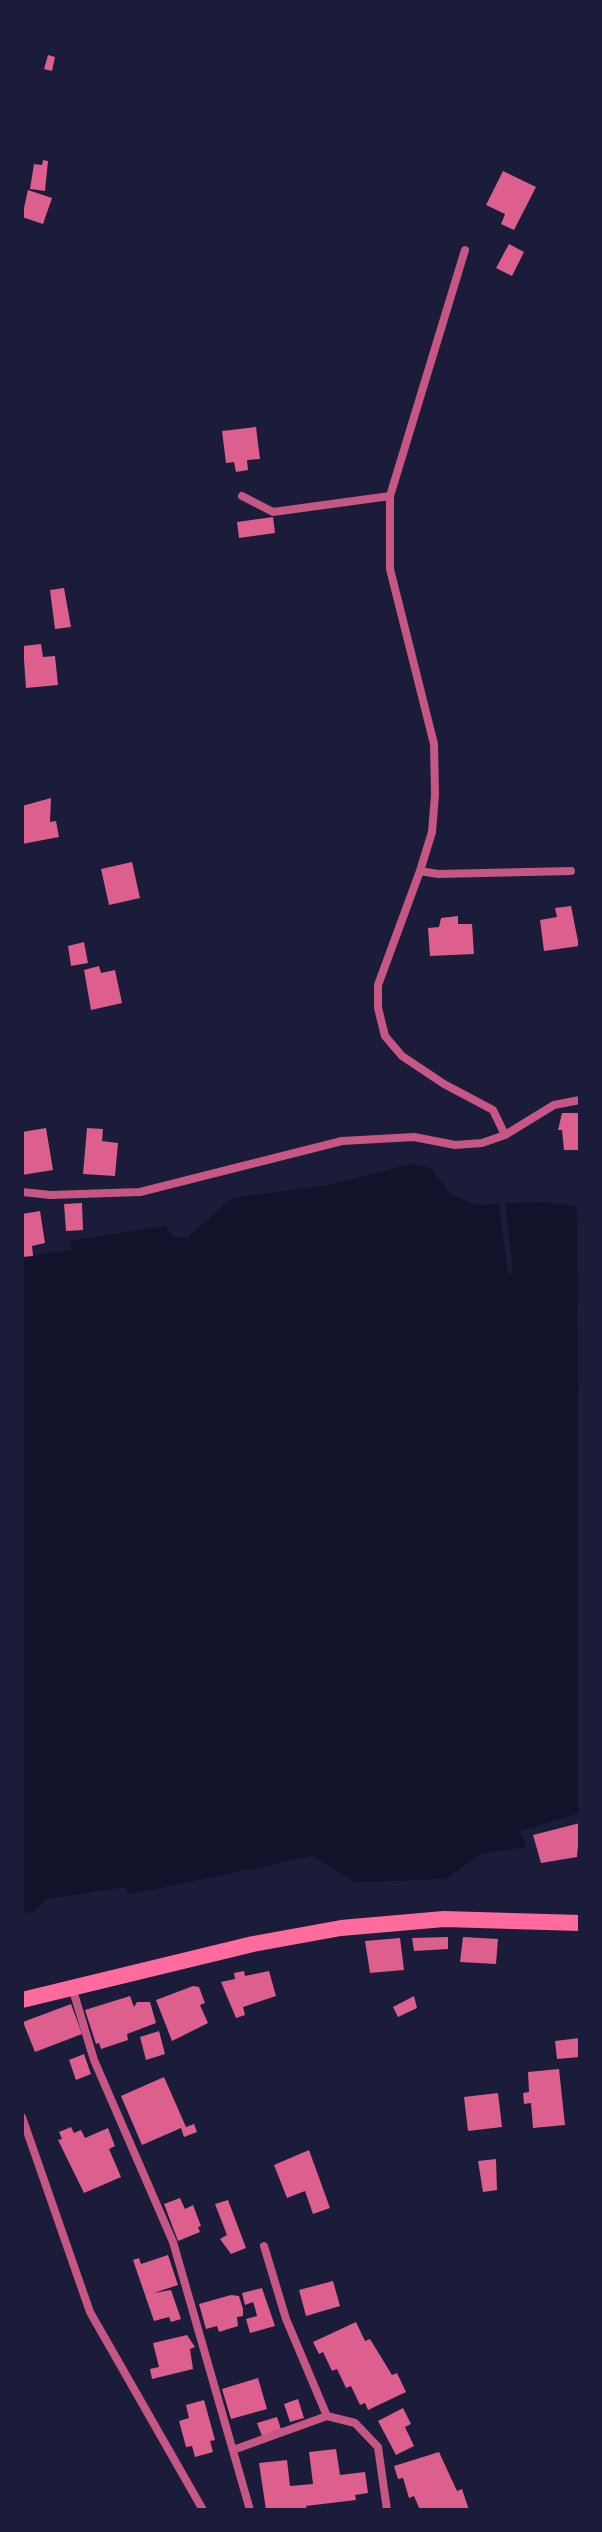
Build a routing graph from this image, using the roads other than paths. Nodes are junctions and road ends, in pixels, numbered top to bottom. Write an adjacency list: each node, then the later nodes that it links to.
1 (465, 250): 3 (street)
2 (242, 496): 3 (street)
3 (390, 496): 4 (street)
4 (420, 871): 5 (street); 7 (street)
5 (571, 871)
6 (580, 1100): 7 (street)
7 (505, 1135): 8 (street)
8 (22, 1192)
9 (580, 1923): 10 (main road)
10 (72, 1987): 11 (main road); 15 (street)
11 (22, 2000)
12 (22, 2117): 16 (street)
13 (264, 2246): 14 (street)
14 (327, 2416): 15 (street); 18 (street)
15 (233, 2450): 17 (street)
16 (203, 2510)
17 (250, 2510)
18 (387, 2510)

